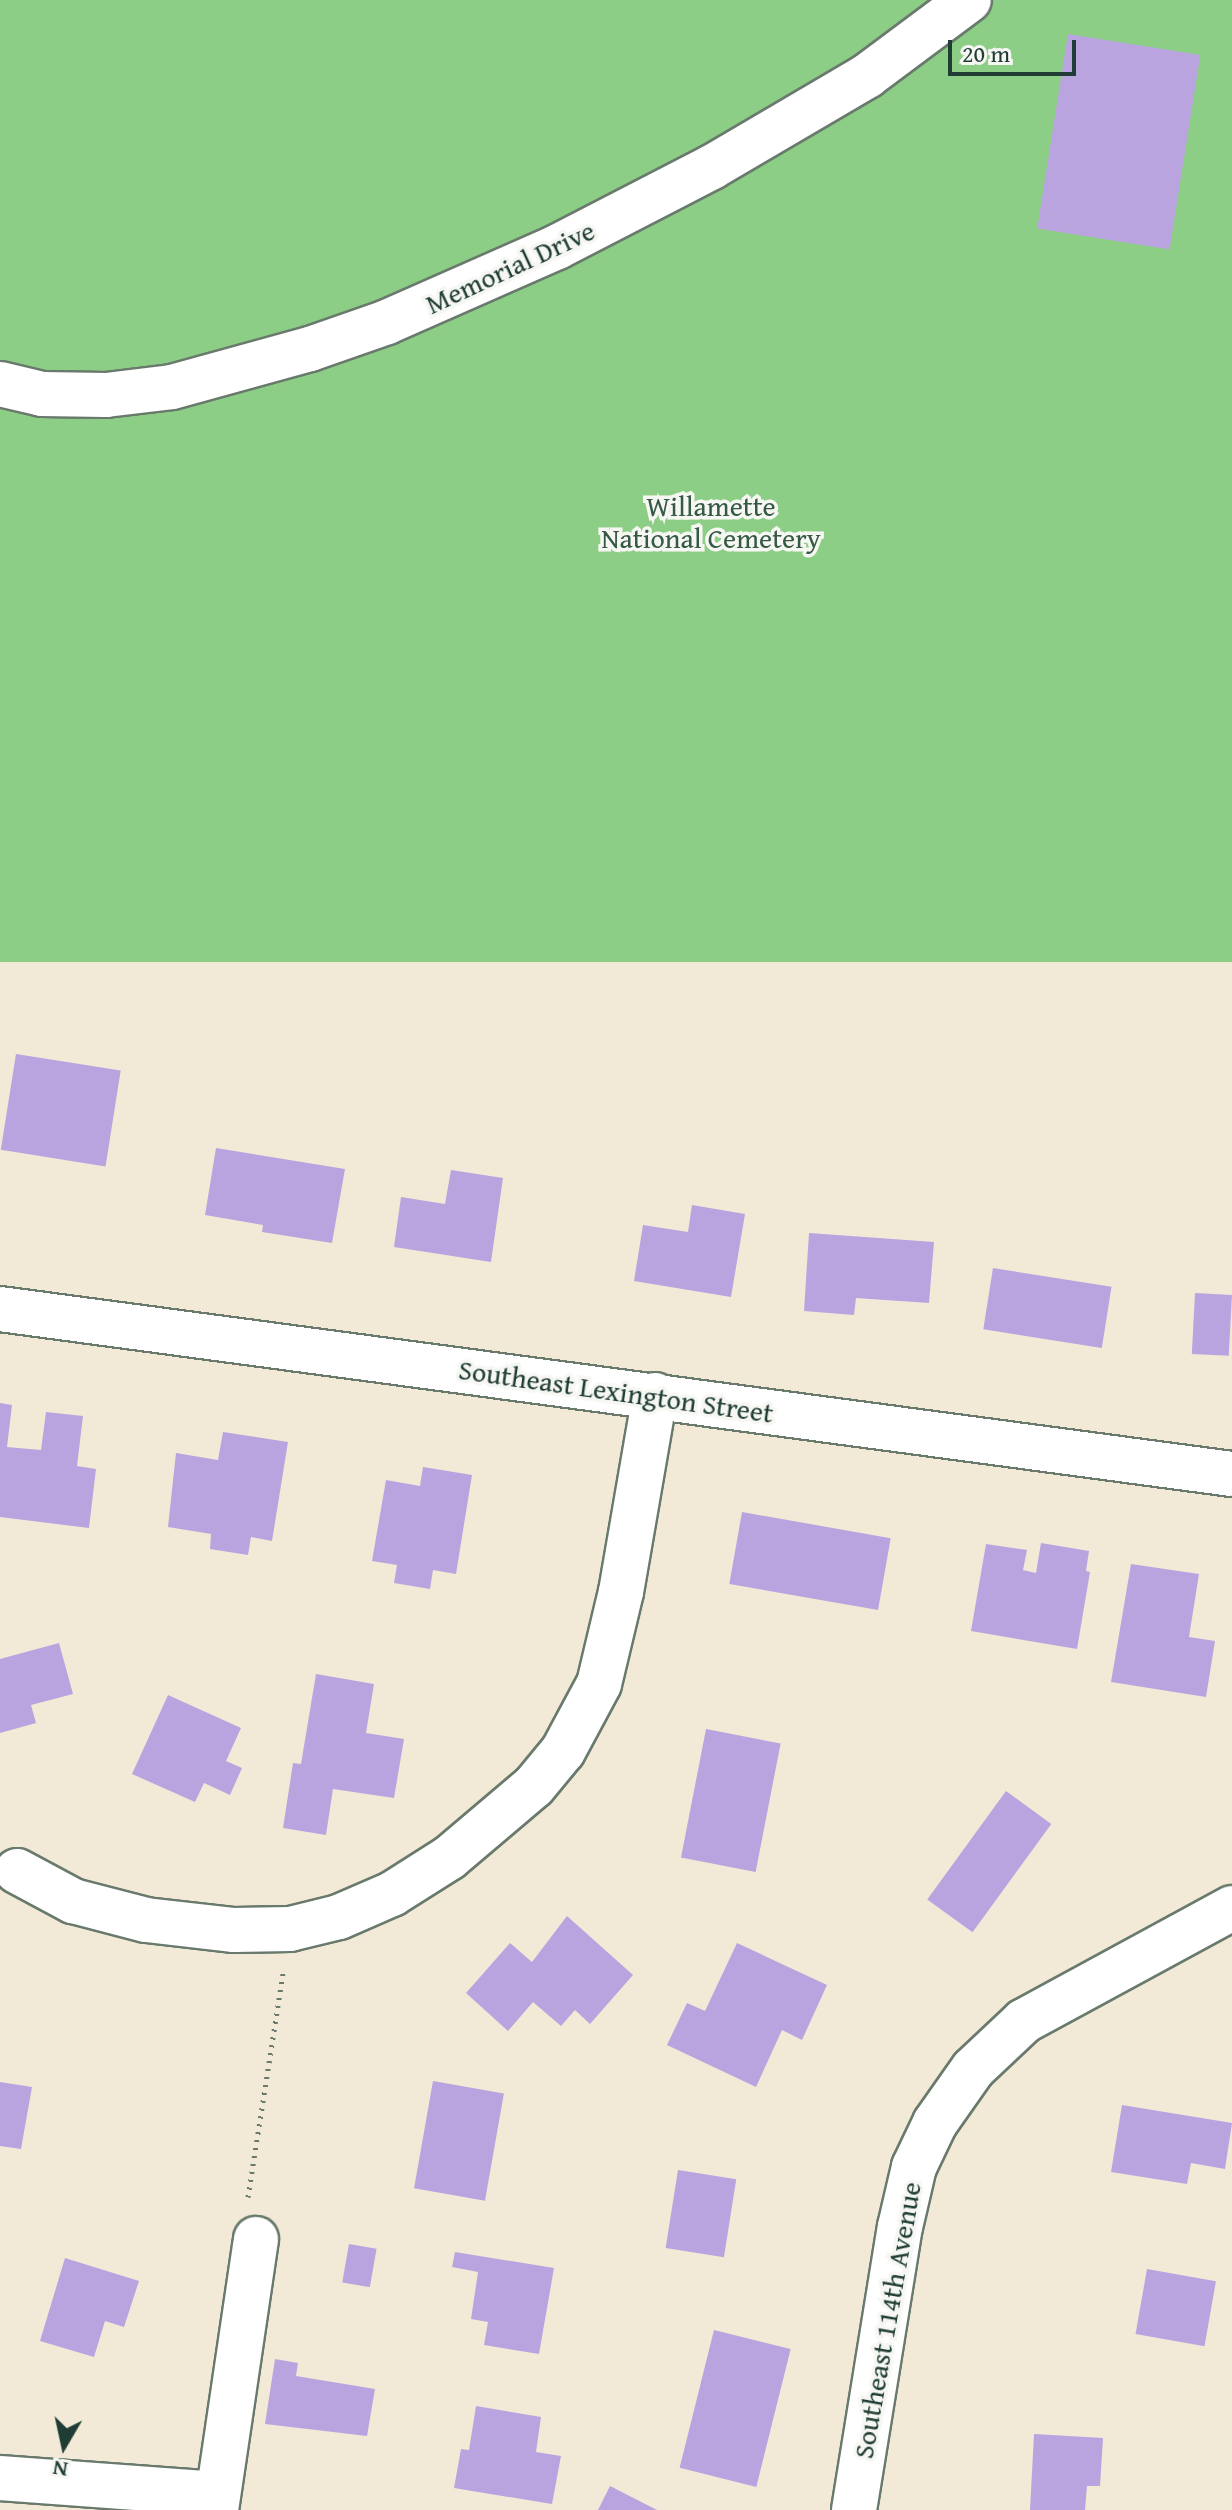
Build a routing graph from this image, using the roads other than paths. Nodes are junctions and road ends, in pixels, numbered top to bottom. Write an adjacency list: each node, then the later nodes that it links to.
1 (969, 0): 2 (street, Memorial Drive)
2 (0, 384)
3 (0, 1309): 4 (street, Southeast Lexington Street)
4 (655, 1395): 5 (street, Southeast Lexington Street); 6 (street)
5 (1232, 1474)
6 (17, 1871)
7 (1232, 1908): 11 (street, Southeast 114th Avenue)
8 (256, 2239): 10 (street)
9 (0, 2478): 10 (street)
10 (216, 2502)
11 (854, 2510)

